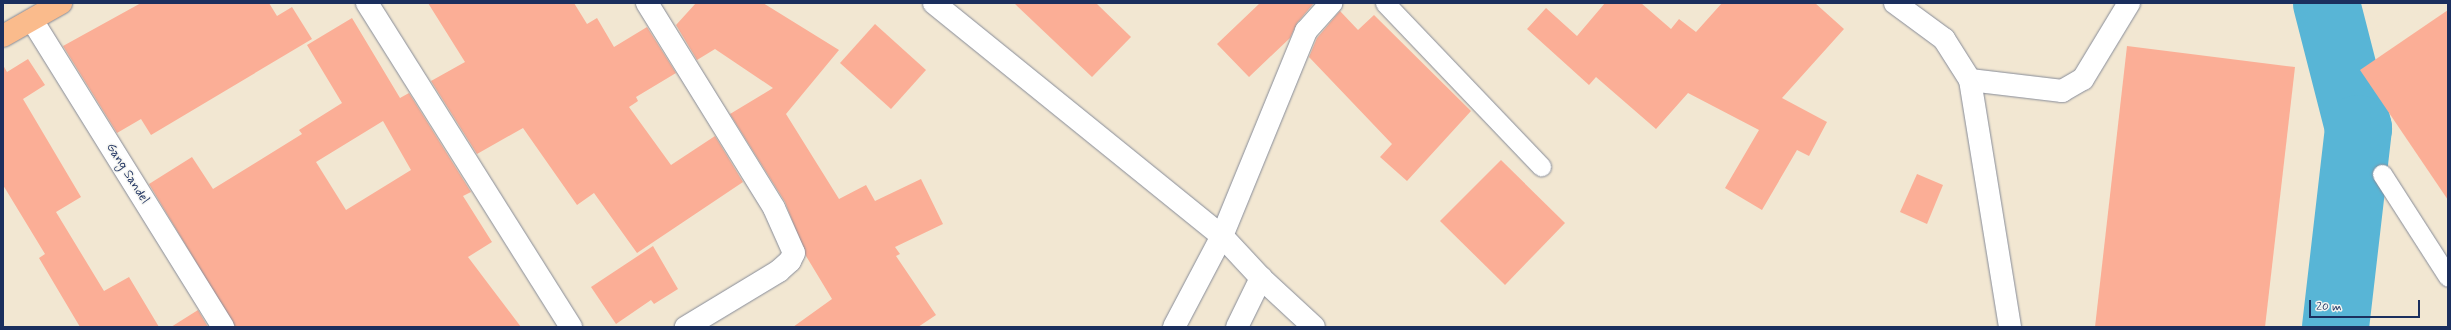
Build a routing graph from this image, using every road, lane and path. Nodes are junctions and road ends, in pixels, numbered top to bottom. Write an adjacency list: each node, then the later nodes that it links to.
1 (61, 3): 9 (main road)
2 (367, 3): 18 (street)
3 (647, 3): 19 (street)
4 (934, 3): 14 (street)
5 (1331, 3): 14 (street)
6 (1385, 3): 12 (lane)
7 (1895, 3): 11 (street)
8 (2129, 3): 11 (street)
9 (32, 20): 10 (main road); 17 (street, Gang Sandel)
10 (3, 36)
11 (1970, 80): 23 (street)
12 (1541, 166)
13 (2382, 174): 15 (lane)
14 (1222, 236): 16 (street); 20 (street)
15 (2448, 277)
16 (1261, 278): 21 (street); 22 (street)
17 (223, 327)
18 (572, 327)
19 (686, 327)
20 (1174, 327)
21 (1237, 327)
22 (1314, 327)
23 (2010, 327)

